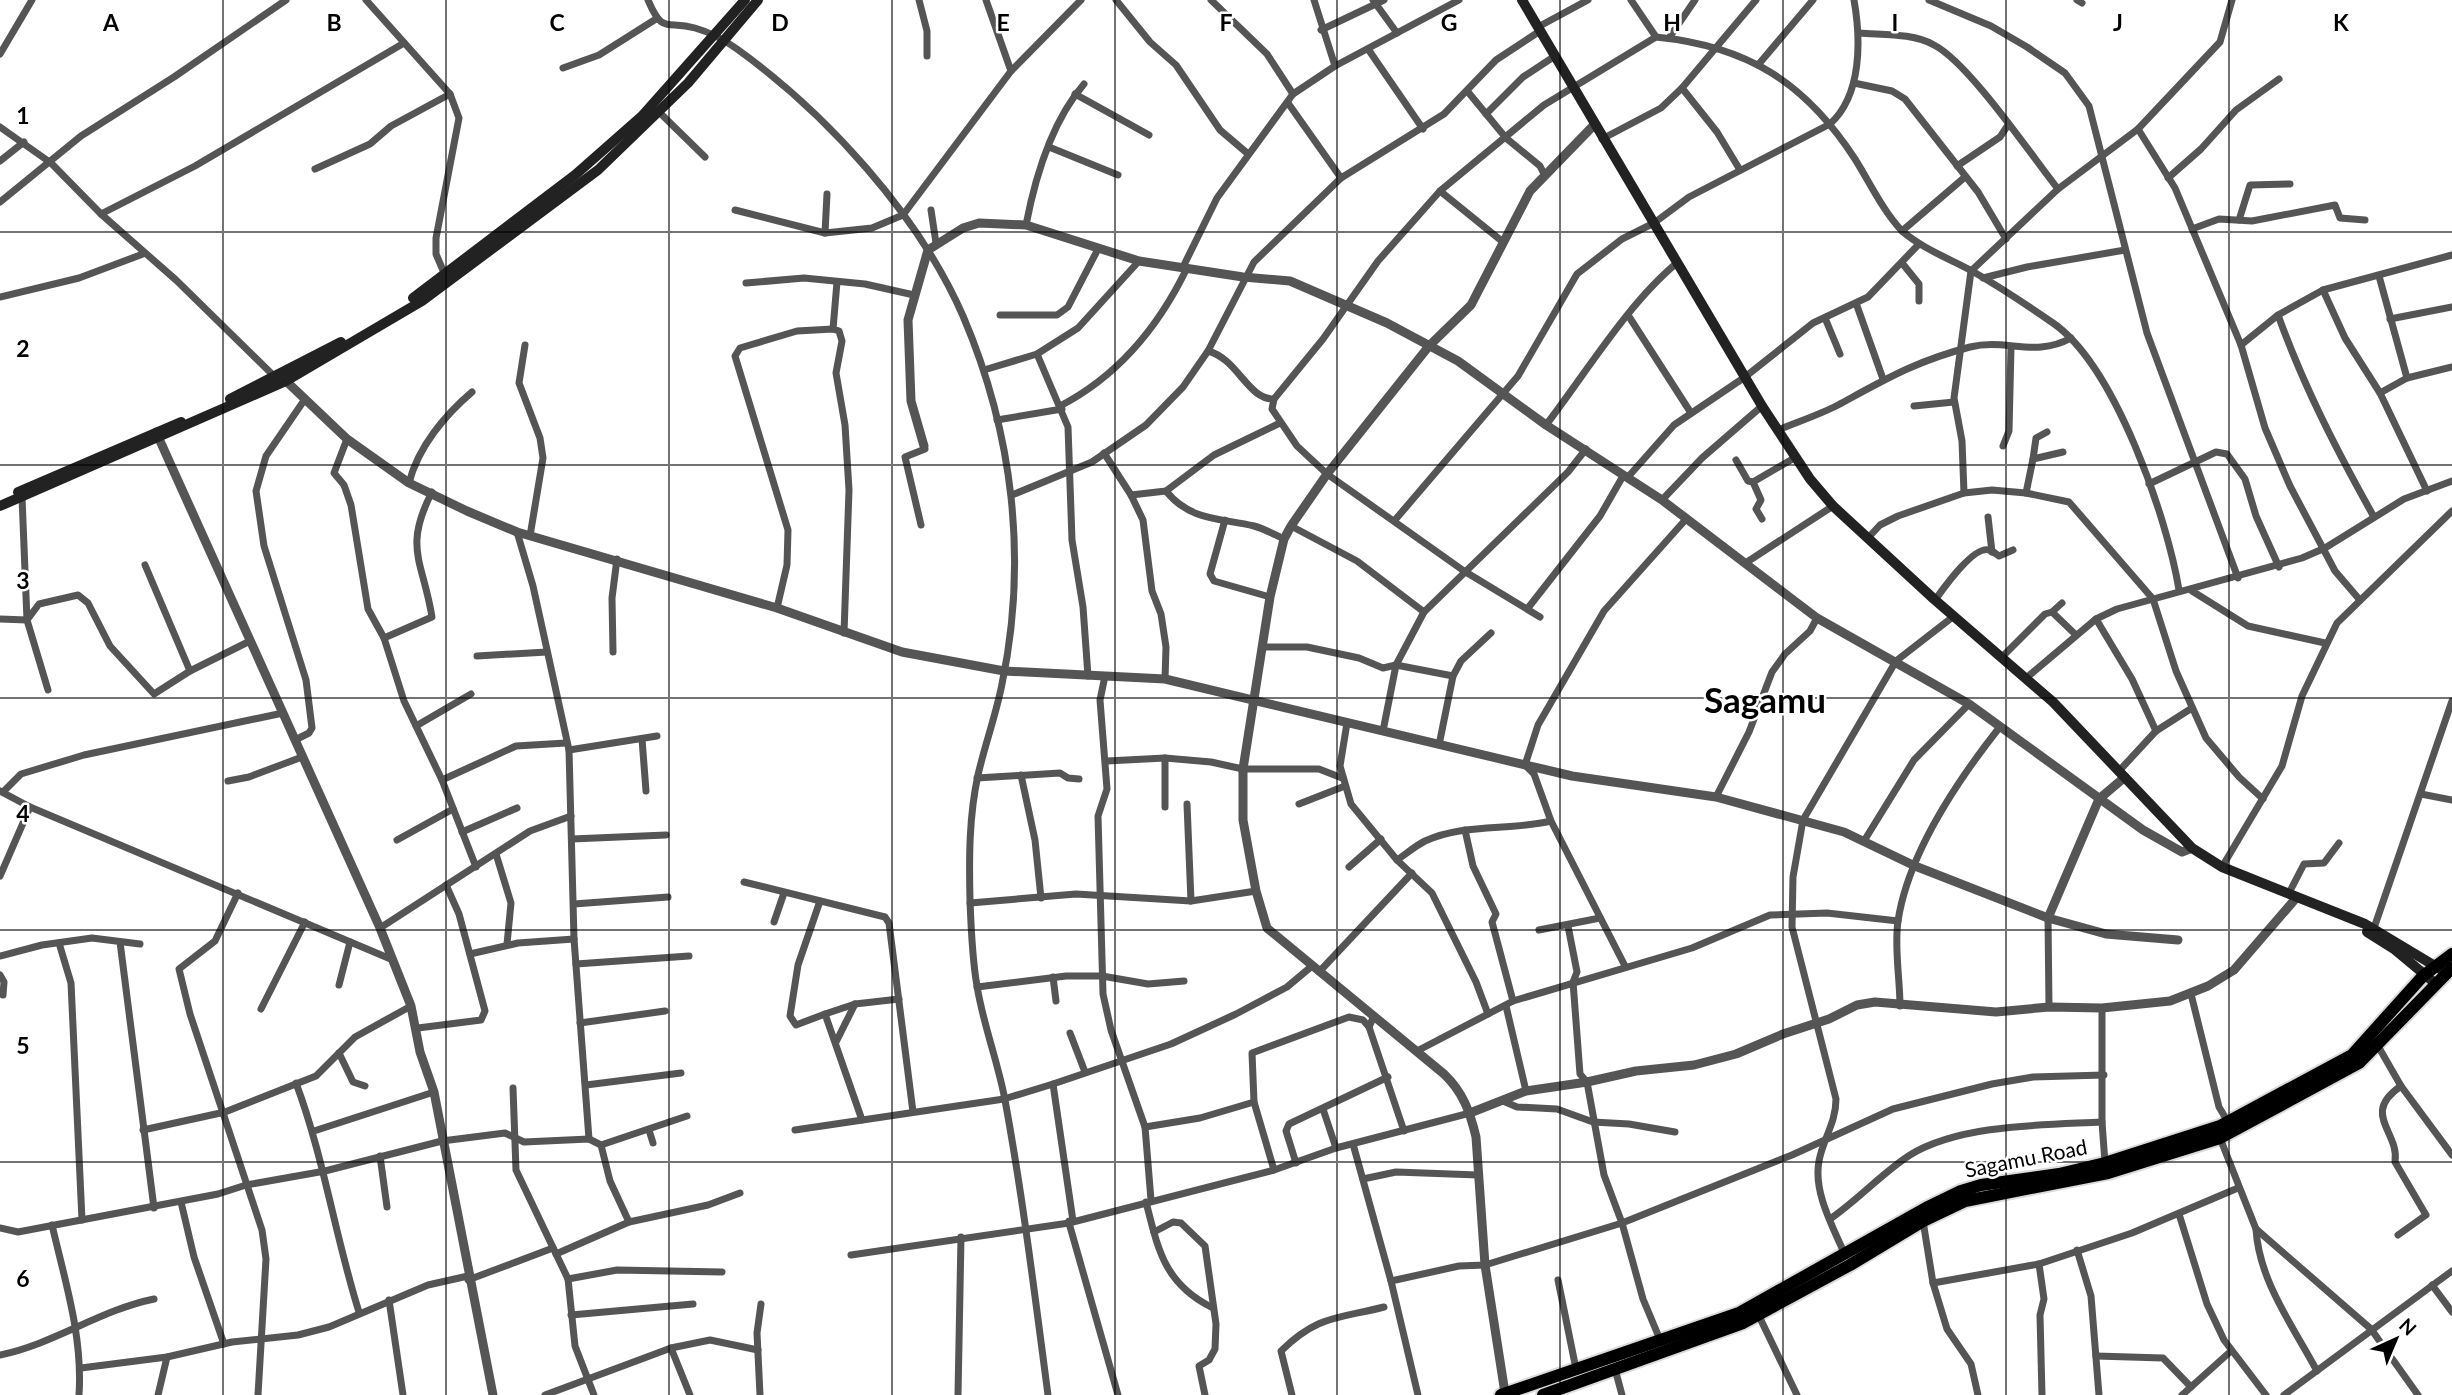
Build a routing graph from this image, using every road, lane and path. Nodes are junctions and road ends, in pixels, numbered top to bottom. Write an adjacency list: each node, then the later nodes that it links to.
1 (32, 0): 34 (street)
2 (286, 0): 72 (street)
3 (366, 0): 35 (street)
4 (648, 0): 25 (street)
5 (744, 0): 30 (main road)
6 (758, 0): 33 (main road)
7 (919, 0): 39 (street)
8 (986, 0): 44 (street)
9 (1081, 0): 44 (street)
10 (1116, 0): 68 (street)
11 (1211, 0): 53 (street)
12 (1314, 0): 27 (street)
13 (1384, 0): 24 (street)
14 (1459, 0): 28 (street)
15 (1522, 0): 26 (main road)
16 (1588, 0): 26 (street)
17 (1632, 0): 31 (street)
18 (1695, 0): 32 (street)
19 (1756, 0): 36 (street)
20 (1813, 0): 41 (street)
21 (1854, 0): 29 (street)
22 (1929, 0): 69 (street)
23 (2232, 0): 62 (street)
24 (1374, 2): 27 (street); 28 (street)
25 (656, 19): 30 (street); 43 (street)
26 (1539, 29): 40 (main road); 50 (street)
27 (1321, 30): 42 (street)
28 (1397, 33): 37 (street)
29 (1859, 33): 46 (street); 59 (street)
30 (715, 37): 33 (street); 111 (main road)
31 (1656, 37): 32 (street); 48 (street)
32 (1669, 38): 36 (street)
33 (725, 41): 55 (main road); 89 (street)
34 (3, 43): 38 (street)
35 (404, 43): 51 (street); 88 (street)
36 (1715, 46): 41 (street); 49 (street)
37 (1368, 49): 42 (street); 61 (street)
38 (0, 54)
39 (927, 56)
40 (1555, 56): 48 (main road); 56 (street)
41 (1758, 65): 57 (street)
42 (1335, 66): 53 (street)
43 (563, 68)
44 (1012, 71): 89 (street)
45 (2279, 79): 80 (street)
46 (1854, 83): 57 (street); 73 (street)
47 (1084, 84): 52 (street)
48 (1573, 85): 58 (main road); 64 (street)
49 (1682, 88): 65 (street); 75 (street)
50 (1468, 92): 56 (street); 61 (street)
51 (450, 94): 74 (street); 111 (street)
52 (1075, 94): 63 (street); 67 (street)
53 (1293, 94): 54 (street)
54 (1288, 103): 68 (street); 79 (street)
55 (660, 113): 70 (street); 145 (main road)
56 (1486, 114): 64 (street)
57 (1829, 124): 75 (street); 95 (street)
58 (1594, 125): 65 (main road); 76 (street)
59 (2008, 125): 73 (street); 82 (street)
60 (0, 127): 66 (street)
61 (1423, 129): 79 (street)
62 (2138, 129): 69 (street); 80 (street)
63 (1149, 135)
64 (1506, 138): 76 (street); 83 (street)
65 (1602, 139): 92 (main road)
66 (24, 142): 71 (street); 72 (street)
67 (1049, 147): 77 (street); 93 (street)
68 (1248, 153): 109 (street)
69 (2101, 155): 82 (street); 103 (street)
70 (705, 158)
71 (0, 161)
72 (51, 163): 85 (street); 88 (street)
73 (1957, 166): 78 (street)
74 (315, 169)
75 (1740, 170): 92 (street)
76 (1544, 174): 98 (street)
77 (1118, 175)
78 (1965, 177): 95 (street); 97 (street)
79 (1341, 178): 113 (street)
80 (2168, 178): 94 (street)
81 (2290, 184): 90 (street)
82 (2058, 190): 97 (street)
83 (1440, 191): 98 (street); 121 (street)
84 (827, 194): 96 (street)
85 (0, 202)
86 (735, 210): 96 (street)
87 (931, 210): 99 (street)
88 (101, 214): 104 (street)
89 (903, 215): 96 (street); 102 (street)
90 (2239, 220): 91 (street); 94 (street)
91 (2365, 220)
92 (1654, 223): 107 (main road); 147 (street)
93 (1026, 225): 99 (street); 101 (street)
94 (2192, 229): 132 (street)
95 (1902, 231): 100 (street)
96 (825, 233)
97 (2006, 239): 110 (street)
98 (1503, 242): 133 (street)
99 (936, 243): 102 (street)
100 (1919, 245): 108 (street); 110 (street)
101 (1098, 249): 106 (street); 124 (street)
102 (928, 250): 118 (street); 140 (street)
103 (2125, 250): 114 (street); 171 (street)
104 (143, 254): 119 (street); 141 (street)
105 (2452, 255): 112 (street)
106 (1139, 261): 109 (street); 137 (street)
107 (1678, 262): 125 (street); 142 (main road)
108 (1902, 263): 120 (street); 122 (street)
109 (1185, 267): 113 (street); 154 (street)
110 (1971, 271): 114 (street); 136 (street)
111 (444, 275): 141 (main road)
112 (2379, 276): 117 (street); 128 (street)
113 (1243, 277): 121 (street); 135 (street)
114 (1983, 278): 130 (street)
115 (837, 282): 116 (street); 118 (street); 129 (street)
116 (746, 283)
117 (2323, 290): 126 (street); 148 (street)
118 (914, 295): 163 (street)
119 (0, 296)
120 (1919, 301)
121 (1346, 303): 133 (street); 150 (street)
122 (1856, 303): 127 (street); 144 (street)
123 (2452, 307): 128 (street)
124 (1000, 315)
125 (1628, 315): 155 (street); 158 (street)
126 (2278, 315): 132 (street); 193 (street)
127 (1825, 318): 138 (street); 142 (street)
128 (2390, 319): 143 (street)
129 (833, 330): 220 (street); 230 (street)
130 (2071, 338): 134 (street); 178 (street)
131 (525, 345): 201 (street)
132 (2241, 345): 204 (street)
133 (1429, 346): 147 (street); 173 (street)
134 (2011, 347): 136 (street); 164 (street)
135 (1208, 351): 150 (street); 167 (street)
136 (1958, 352): 144 (street); 151 (street)
137 (1037, 354): 140 (street); 154 (street)
138 (1840, 354)
139 (2452, 367): 143 (street)
140 (984, 370): 156 (street)
141 (275, 377): 161 (main road)
142 (1745, 377): 152 (main road); 155 (street)
143 (2407, 378): 148 (street)
144 (1883, 379): 159 (street)
145 (286, 382): 149 (street); 161 (main road)
146 (472, 392): 176 (street)
147 (1501, 392): 158 (street); 197 (street)
148 (2380, 393): 180 (street)
149 (305, 399): 162 (street); 264 (street)
150 (1274, 399): 157 (street)
151 (1954, 402): 153 (street); 182 (street)
152 (1762, 406): 159 (main road); 188 (street)
153 (1914, 406)
154 (1061, 407): 156 (street); 172 (street)
155 (1691, 412): 174 (street)
156 (997, 420): 184 (street)
157 (1280, 423): 173 (street); 179 (street)
158 (1546, 425): 165 (street)
159 (1778, 430): 168 (main road)
160 (2048, 432): 169 (street)
161 (157, 436): 186 (main road); 187 (main road); 234 (street)
162 (347, 439): 176 (street); 233 (street)
163 (924, 446): 198 (street)
164 (2003, 446)
165 (1586, 449): 174 (street); 211 (street)
166 (2063, 452): 169 (street)
167 (1104, 453): 172 (street); 185 (street)
168 (1796, 457): 177 (street); 190 (main road)
169 (2033, 459): 183 (street)
170 (1736, 460): 177 (street)
171 (2196, 461): 178 (street); 210 (street); 212 (street)
172 (1069, 472): 184 (street); 245 (street)
173 (1327, 474): 197 (street); 199 (street)
174 (1625, 477): 188 (street); 221 (street)
175 (2452, 481): 180 (street)
176 (409, 482): 181 (street)
177 (1753, 482): 195 (street)
178 (2149, 484): 213 (street)
179 (1166, 491): 185 (street); 196 (street)
180 (2427, 491): 193 (street)
181 (432, 492): 200 (street); 233 (street)
182 (1964, 493): 183 (street); 202 (street)
183 (2026, 493): 216 (street)
184 (1012, 495): 244 (street)
185 (1131, 495): 248 (street)
186 (22, 497): 189 (main road); 229 (street)
187 (0, 499)
188 (1662, 500): 194 (street)
189 (0, 506)
190 (1833, 506): 202 (main road); 208 (street)
191 (2452, 511): 217 (street)
192 (1988, 517): 206 (street)
193 (2374, 517): 204 (street)
194 (1687, 519): 208 (street); 270 (street)
195 (1762, 519)
196 (1225, 520): 203 (street); 215 (street)
197 (1395, 520): 211 (street)
198 (921, 524)
199 (1291, 526): 203 (street); 222 (street)
200 (517, 532): 201 (street); 237 (street)
201 (530, 536): 207 (street)
202 (1868, 538): 218 (main road)
203 (1284, 539): 215 (street)
204 (2325, 548): 210 (street); 217 (street)
205 (2013, 550): 206 (street)
206 (1992, 552): 218 (street)
207 (617, 559): 220 (street); 238 (street)
208 (1747, 562): 226 (street)
209 (145, 565): 243 (street)
210 (2279, 567): 212 (street)
211 (1464, 571): 221 (street); 222 (street)
212 (2238, 578): 214 (street)
213 (2179, 590): 214 (street); 216 (street)
214 (2192, 590): 235 (street)
215 (1270, 597): 236 (street)
216 (2153, 599): 228 (street); 255 (street)
217 (2359, 599): 235 (street)
218 (1935, 600): 224 (main road)
219 (2062, 603): 223 (street)
220 (777, 608): 230 (street)
221 (1528, 608): 225 (street)
222 (1424, 612): 242 (street)
223 (2053, 612): 232 (street); 240 (street)
224 (1954, 616): 240 (main road); 241 (street)
225 (1540, 617)
226 (1817, 618): 241 (street); 282 (street)
227 (0, 619): 229 (street)
228 (2096, 619): 232 (street); 261 (street)
229 (27, 620): 243 (street); 250 (street)
230 (844, 633): 244 (street)
231 (1491, 633): 247 (street)
232 (2076, 635): 249 (street)
233 (384, 638): 258 (street)
234 (250, 641): 243 (street); 256 (street)
235 (2325, 643): 284 (street)
236 (1263, 648): 242 (street); 252 (street)
237 (547, 652): 239 (street); 266 (street)
238 (613, 652)
239 (477, 656)
240 (2001, 658): 249 (main road)
241 (1896, 661): 254 (street); 293 (street)
242 (1396, 665): 247 (street); 260 (street)
243 (190, 671)
244 (1004, 671): 245 (street); 274 (street)
245 (1088, 676): 246 (street)
246 (1105, 676): 248 (street); 269 (street)
247 (1453, 676): 265 (street)
248 (1165, 679): 252 (street)
249 (2025, 679): 272 (main road)
250 (48, 690)
251 (471, 694): 258 (street)
252 (1254, 699): 257 (street); 271 (street)
253 (2452, 701): 281 (street)
254 (1969, 705): 259 (street); 301 (street)
255 (2192, 708): 261 (street); 284 (street)
256 (283, 713): 264 (street); 280 (street)
257 (1347, 723): 260 (street); 278 (street)
258 (416, 726): 276 (street)
259 (1999, 728): 283 (street); 306 (street)
260 (1383, 731): 265 (street)
261 (2156, 731): 272 (street)
262 (657, 736): 263 (street)
263 (642, 739): 266 (street); 279 (street)
264 (295, 740): 267 (street)
265 (1439, 745): 270 (street)
266 (568, 747): 276 (street); 292 (street)
267 (302, 757): 277 (street); 333 (street)
268 (1165, 758): 269 (street); 271 (street); 289 (street)
269 (1107, 761): 317 (street)
270 (1524, 765): 282 (street); 294 (street)
271 (1243, 769): 278 (street); 314 (street)
272 (2122, 774): 283 (street); 303 (main road)
273 (1021, 775): 274 (street); 275 (street); 320 (street)
274 (977, 778): 324 (street)
275 (1079, 779)
276 (442, 780): 291 (street)
277 (228, 781)
278 (1343, 782): 287 (street); 299 (street)
279 (646, 791)
280 (1, 792): 288 (street)
281 (2421, 794): 285 (street); 334 (street)
282 (1716, 797): 293 (street)
283 (2099, 799): 303 (street); 327 (street)
284 (2263, 799): 309 (street)
285 (2452, 800)
286 (1187, 804): 322 (street)
287 (1299, 804)
288 (30, 807): 311 (street); 315 (street)
289 (1165, 807)
290 (517, 808): 296 (street)
291 (453, 809): 296 (street); 300 (street)
292 (571, 816): 298 (street); 304 (street)
293 (1803, 820): 301 (street); 325 (street)
294 (1551, 821): 295 (street); 326 (street)
295 (1465, 830): 305 (street); 366 (street)
296 (462, 832): 307 (street)
297 (666, 835): 298 (street)
298 (572, 839): 323 (street)
299 (1381, 839): 305 (street); 308 (street)
300 (397, 840)
301 (1864, 841): 306 (street)
302 (2339, 843): 318 (street)
303 (2192, 848): 309 (main road)
304 (496, 854): 307 (street); 342 (street)
305 (1397, 860): 310 (street)
306 (1915, 866): 327 (street); 329 (street)
307 (477, 867): 313 (street)
308 (1349, 867)
309 (2222, 867): 318 (main road)
310 (1412, 873): 351 (street); 374 (street)
311 (0, 876)
312 (744, 882): 316 (street)
313 (446, 885): 333 (street); 343 (street)
314 (1256, 891): 322 (street); 351 (street)
315 (238, 893): 330 (street); 402 (street)
316 (784, 893): 321 (street); 331 (street)
317 (1101, 895): 320 (street); 322 (street); 354 (street)
318 (2293, 895): 328 (main road); 361 (street)
319 (668, 897): 323 (street)
320 (1041, 898): 324 (street)
321 (820, 901): 363 (street); 373 (street)
322 (1191, 901)
323 (574, 904): 336 (street)
324 (970, 904): 360 (street)
325 (1790, 914): 329 (street); 350 (street); 375 (street)
326 (1600, 918): 332 (street); 350 (street)
327 (2048, 918): 337 (street); 369 (street)
328 (2353, 920): 334 (main road); 355 (main road)
329 (1898, 921): 368 (street)
330 (305, 922): 339 (street); 370 (street)
331 (775, 922)
332 (1568, 926): 335 (street); 358 (street)
333 (380, 928): 347 (street)
334 (2374, 928): 349 (main road)
335 (1539, 930)
336 (574, 939): 342 (street); 348 (street)
337 (2178, 940)
338 (120, 942): 340 (street); 341 (street); 411 (street)
339 (350, 942): 347 (street); 359 (street)
340 (59, 943): 345 (street); 443 (street)
341 (140, 944)
342 (508, 944): 343 (street)
343 (470, 954): 378 (street)
344 (2452, 954): 349 (highway, Sagamu Road)
345 (0, 956)
346 (689, 956): 348 (street)
347 (394, 961): 367 (street)
348 (576, 964): 376 (street)
349 (2435, 964): 353 (main road); 355 (highway, Sagamu Road)
350 (1625, 966): 358 (street)
351 (1316, 969): 377 (street); 384 (street)
352 (0, 975): 362 (street)
353 (2444, 975): 355 (main road); 381 (highway, Sagamu Road)
354 (1102, 976): 356 (street); 357 (street); 384 (street)
355 (2423, 976): 409 (highway, Sagamu Road)
356 (1053, 978): 360 (street); 364 (street)
357 (1184, 981)
358 (1573, 982): 366 (street); 389 (street)
359 (339, 985)
360 (977, 987): 398 (street)
361 (2191, 994): 371 (street); 409 (street)
362 (2, 995)
363 (899, 999): 365 (street); 403 (street)
364 (1056, 1001)
365 (855, 1004): 373 (street); 380 (street)
366 (1510, 1004): 374 (street); 396 (street)
367 (411, 1006): 378 (street); 383 (street)
368 (1900, 1006): 369 (street); 375 (street)
369 (2049, 1007): 371 (street)
370 (261, 1009)
371 (2102, 1009): 387 (street)
372 (665, 1011): 376 (street)
373 (825, 1014): 380 (street)
374 (1488, 1014): 382 (street)
375 (1817, 1022): 389 (street); 418 (street)
376 (580, 1023): 392 (street)
377 (1371, 1023): 382 (street); 388 (street); 400 (street)
378 (418, 1028): 397 (street)
379 (1070, 1032): 385 (street)
380 (836, 1042): 406 (street)
381 (2378, 1046): 394 (street); 419 (highway, Sagamu Road)
382 (1417, 1051): 404 (street)
383 (339, 1054): 390 (street); 393 (street)
384 (1123, 1060): 385 (street); 410 (street)
385 (1085, 1072): 391 (street)
386 (681, 1073): 392 (street)
387 (2104, 1075): 408 (street); 418 (street)
388 (1388, 1077): 401 (street); 415 (street)
389 (1587, 1082): 396 (street); 407 (street)
390 (296, 1083): 402 (street); 414 (street)
391 (1053, 1084): 398 (street); 446 (street)
392 (586, 1085): 420 (street)
393 (365, 1086)
394 (2401, 1086): 426 (street); 453 (street)
395 (513, 1088): 417 (street)
396 (1526, 1091): 399 (street)
397 (434, 1092): 414 (street); 421 (street)
398 (1004, 1099): 403 (street); 450 (street)
399 (1503, 1101): 404 (street); 407 (street)
400 (1254, 1102): 410 (street); 430 (street)
401 (1323, 1109): 425 (street); 428 (street)
402 (225, 1112): 411 (street); 434 (street)
403 (913, 1112): 406 (street)
404 (1470, 1113): 415 (street); 432 (street)
405 (687, 1116): 412 (street)
406 (862, 1120): 413 (street)
407 (1593, 1122): 416 (street); 447 (street)
408 (2102, 1122): 429 (street); 442 (street)
409 (2228, 1122): 429 (highway, Sagamu Road)
410 (1145, 1127): 437 (street)
411 (143, 1130): 440 (street)
412 (649, 1130): 422 (street); 424 (street)
413 (795, 1130)
414 (314, 1131): 431 (street)
415 (1404, 1131): 423 (street)
416 (1675, 1132)
417 (513, 1137): 420 (street); 421 (street); 458 (street)
418 (1828, 1137): 442 (street); 447 (street)
419 (2220, 1138): 435 (street); 444 (highway, Sagamu Road)
420 (589, 1139): 424 (street)
421 (442, 1141): 427 (street); 465 (street)
422 (653, 1143)
423 (1353, 1144): 425 (street); 433 (street)
424 (601, 1145): 445 (street)
425 (1336, 1148): 428 (street)
426 (2452, 1155)
427 (380, 1156): 431 (street); 439 (street)
428 (1296, 1163): 430 (street)
429 (2105, 1163): 460 (highway, Sagamu Road)
430 (1274, 1170): 437 (street)
431 (325, 1171): 434 (street); 477 (street)
432 (1478, 1175): 433 (street); 462 (street)
433 (1363, 1179): 468 (street)
434 (246, 1185): 438 (street); 483 (street)
435 (2238, 1188): 441 (street); 451 (street)
436 (740, 1193): 445 (street)
437 (1149, 1201): 446 (street); 452 (street)
438 (181, 1202): 440 (street); 485 (street)
439 (387, 1207)
440 (154, 1208): 443 (street)
441 (2179, 1214): 456 (street); 488 (street)
442 (1830, 1219): 460 (street)
443 (82, 1220): 448 (street)
444 (1923, 1221): 469 (street); 479 (highway, Sagamu Road)
445 (629, 1222): 458 (street)
446 (1071, 1222): 450 (street); 510 (street)
447 (1622, 1223): 462 (street); 484 (street)
448 (52, 1225): 449 (street); 481 (street)
449 (0, 1228)
450 (1025, 1228): 454 (street); 509 (street)
451 (2256, 1229): 455 (street); 457 (street)
452 (1154, 1232): 475 (street); 475 (street)
453 (2398, 1235)
454 (961, 1237): 459 (street); 508 (street)
455 (2269, 1240): 457 (street); 482 (street)
456 (2077, 1250): 461 (street); 490 (street)
457 (2257, 1250): 495 (street)
458 (555, 1251): 465 (street); 466 (street)
459 (851, 1255)
460 (1845, 1255): 484 (highway, Sagamu Road)
461 (2039, 1264): 469 (street); 518 (street)
462 (1485, 1265): 468 (street); 498 (street)
463 (2452, 1271): 470 (street)
464 (722, 1272): 466 (street)
465 (468, 1278): 472 (street); 503 (street)
466 (568, 1279): 480 (street)
467 (1558, 1280): 493 (street)
468 (1391, 1281): 513 (street)
469 (1933, 1283): 517 (street)
470 (2432, 1286): 478 (street); 482 (street)
471 (154, 1299): 481 (street)
472 (389, 1300): 477 (street); 502 (street)
473 (693, 1304): 480 (street)
474 (761, 1304): 487 (street)
475 (1211, 1307): 511 (street)
476 (1384, 1307): 512 (street)
477 (359, 1312): 483 (street)
478 (2452, 1312)
479 (1758, 1314): 494 (highway, Sagamu Road); 516 (street)
480 (571, 1315): 496 (street)
481 (75, 1328): 489 (street); 492 (street)
482 (2371, 1329): 495 (street); 523 (street)
483 (262, 1339): 485 (street); 501 (street)
484 (1661, 1342): 493 (highway, Sagamu Road)
485 (224, 1344): 491 (street)
486 (671, 1348): 487 (street); 496 (street); 506 (street)
487 (758, 1350): 507 (street)
488 (2231, 1351): 497 (street); 521 (street)
489 (0, 1354)
490 (2096, 1356): 497 (street); 519 (street)
491 (167, 1357): 492 (street); 500 (street)
492 (81, 1368): 499 (street)
493 (1576, 1369): 498 (highway, Sagamu Road)
494 (1615, 1369): 514 (highway, Sagamu Road); 515 (street)
495 (2318, 1370): 522 (street)
496 (588, 1378): 504 (street); 505 (street)
497 (2191, 1387): 520 (street)
498 (1503, 1394)
499 (79, 1395)
500 (158, 1395)
501 (258, 1395)
502 (403, 1395)
503 (492, 1395)
504 (545, 1395)
505 (594, 1395)
506 (690, 1395)
507 (760, 1395)
508 (957, 1395)
509 (1048, 1395)
510 (1118, 1395)
511 (1205, 1395)
512 (1292, 1395)
513 (1418, 1395)
514 (1543, 1395)
515 (1622, 1395)
516 (1797, 1395)
517 (1979, 1395)
518 (2042, 1395)
519 (2099, 1395)
520 (2182, 1395)
521 (2266, 1395)
522 (2284, 1395)
523 (2418, 1395)

